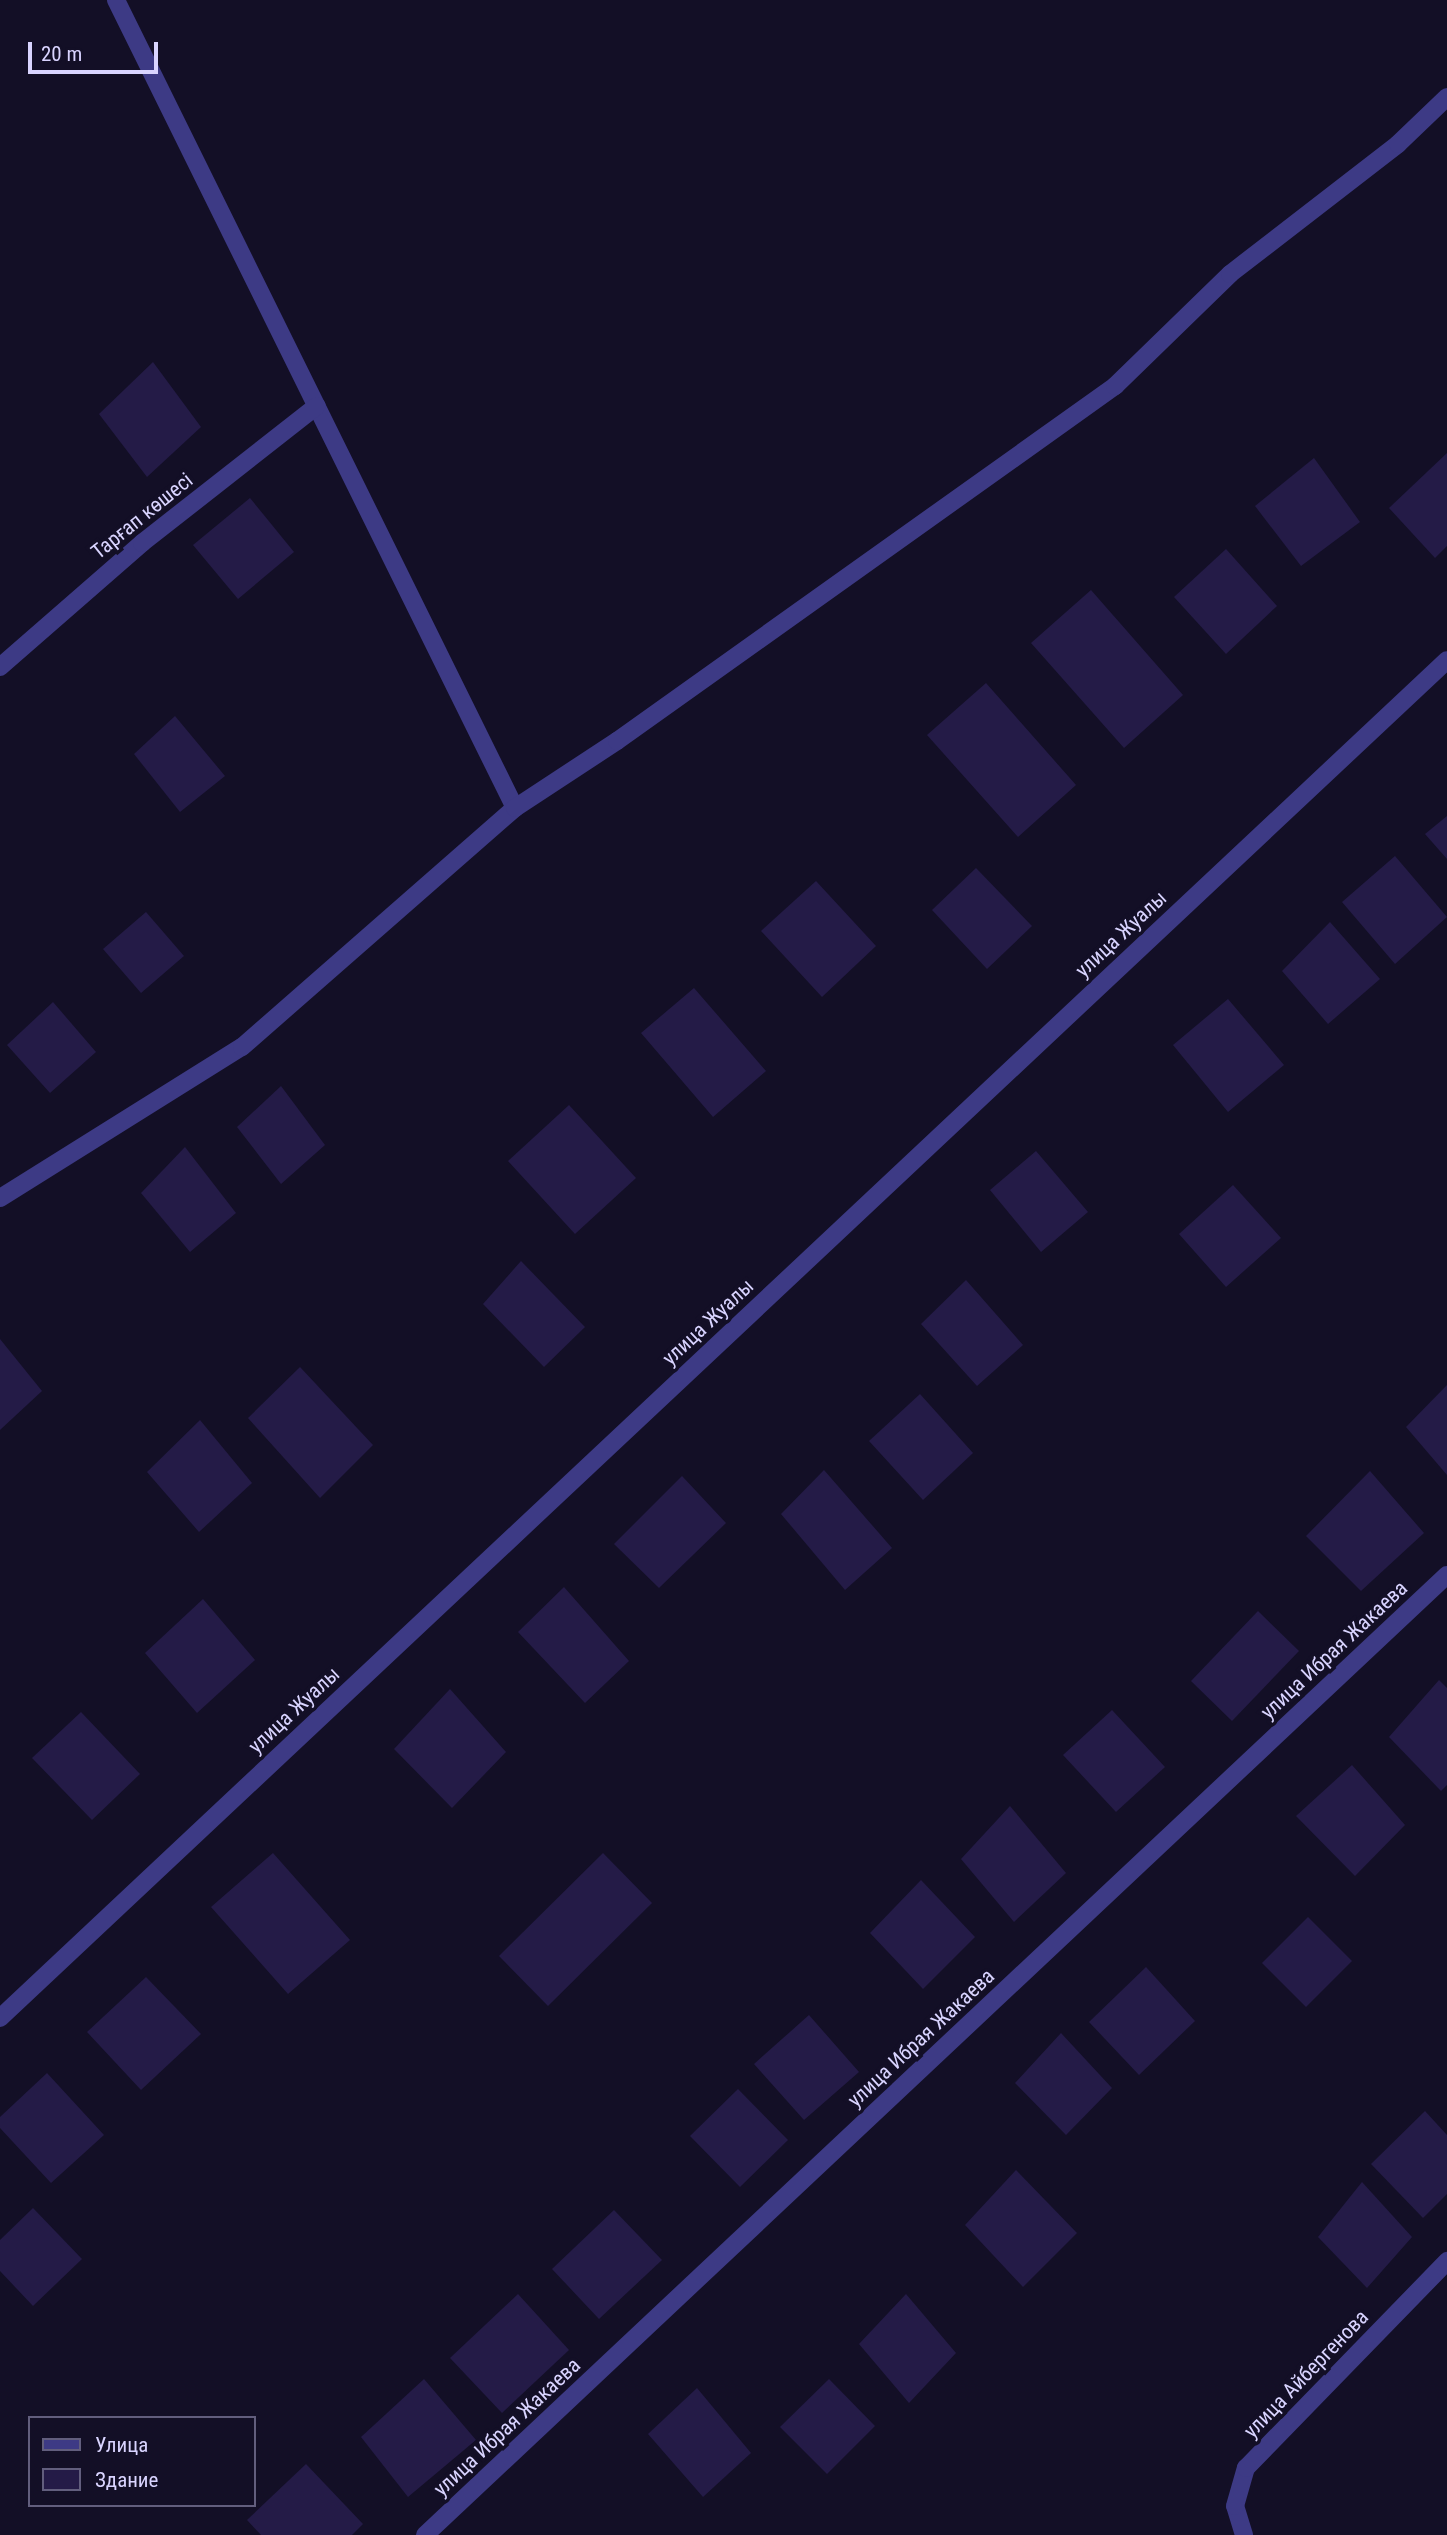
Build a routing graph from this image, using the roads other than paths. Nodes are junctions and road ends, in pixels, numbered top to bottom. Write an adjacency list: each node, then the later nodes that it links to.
1 (116, 0): 3 (street)
2 (1447, 97): 6 (street)
3 (317, 406): 5 (street, Тарғап көшесі); 6 (street)
4 (1447, 660): 9 (street, улица Жуалы)
5 (0, 667)
6 (515, 808): 7 (street)
7 (0, 1198)
8 (1447, 1575): 11 (street, улица Ибрая Жакаева)
9 (0, 2018)
10 (1447, 2261): 12 (street, улица Айбергенова)
11 (425, 2535)
12 (1244, 2535)

